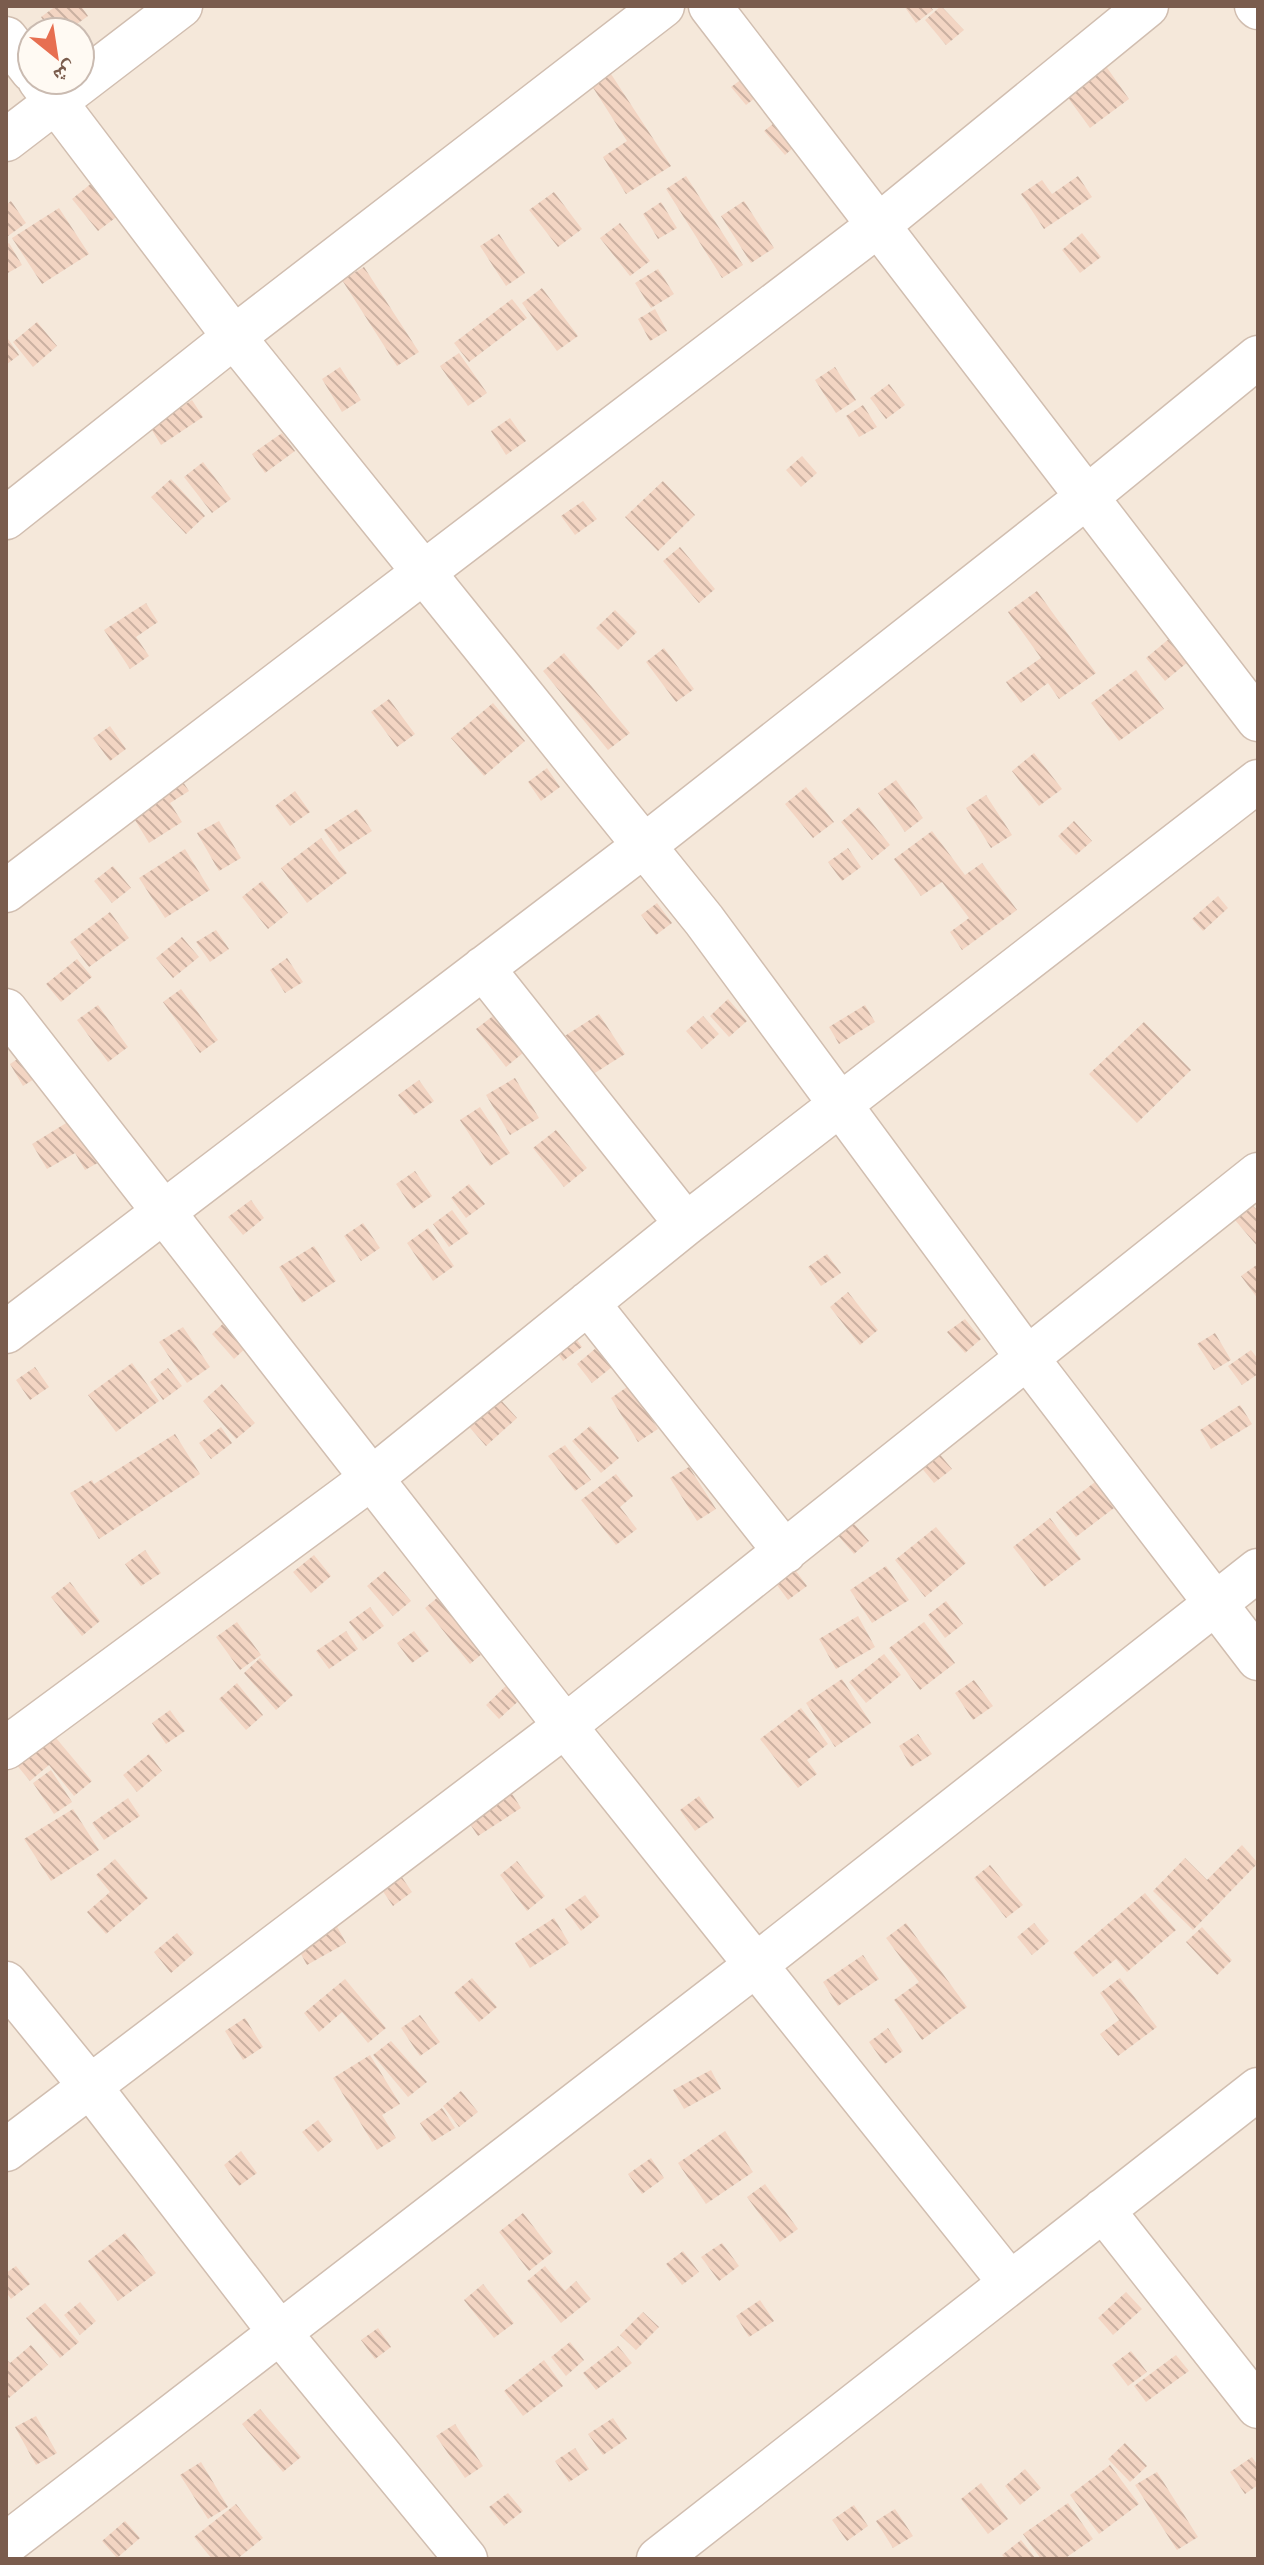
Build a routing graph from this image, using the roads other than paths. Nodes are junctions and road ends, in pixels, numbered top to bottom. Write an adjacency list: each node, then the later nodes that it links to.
1 (181, 6): 5 (street)
2 (663, 6): 10 (street)
3 (710, 6): 9 (street)
4 (1147, 6): 9 (street)
5 (96, 54)
6 (34, 96): 8 (street)
7 (51, 96): 10 (street)
8 (6, 140)
9 (880, 224): 12 (street); 14 (street)
10 (234, 337): 13 (street); 14 (street)
11 (1258, 357): 12 (street)
12 (1088, 496): 15 (street); 17 (street)
13 (6, 518)
14 (423, 573): 17 (street); 18 (street)
15 (1258, 720)
16 (1258, 781): 21 (street)
17 (645, 845): 19 (street); 21 (street)
18 (6, 891)
19 (483, 968): 23 (street); 24 (street)
20 (6, 1010): 23 (street)
21 (842, 1104): 24 (street); 27 (street)
22 (1258, 1174): 27 (street)
23 (163, 1210): 26 (street); 28 (street)
24 (686, 1224): 25 (street)
25 (588, 1303): 28 (street); 29 (street)
26 (6, 1332)
27 (1028, 1359): 29 (street); 31 (street)
28 (373, 1477): 33 (street); 34 (street)
29 (785, 1552): 33 (street)
30 (1258, 1570): 31 (street)
31 (1215, 1602): 32 (street); 35 (street)
32 (1258, 1659)
33 (565, 1726): 35 (street); 37 (street)
34 (6, 1748)
35 (757, 1964): 41 (street); 42 (street)
36 (6, 1983): 37 (street)
37 (89, 2085): 39 (street); 42 (street)
38 (1258, 2089): 40 (street)
39 (6, 2150)
40 (1103, 2210): 41 (street); 43 (street)
41 (1010, 2283): 46 (street)
42 (280, 2333): 44 (street); 45 (street)
43 (1258, 2407)
44 (6, 2544)
45 (466, 2559)
46 (658, 2559)

